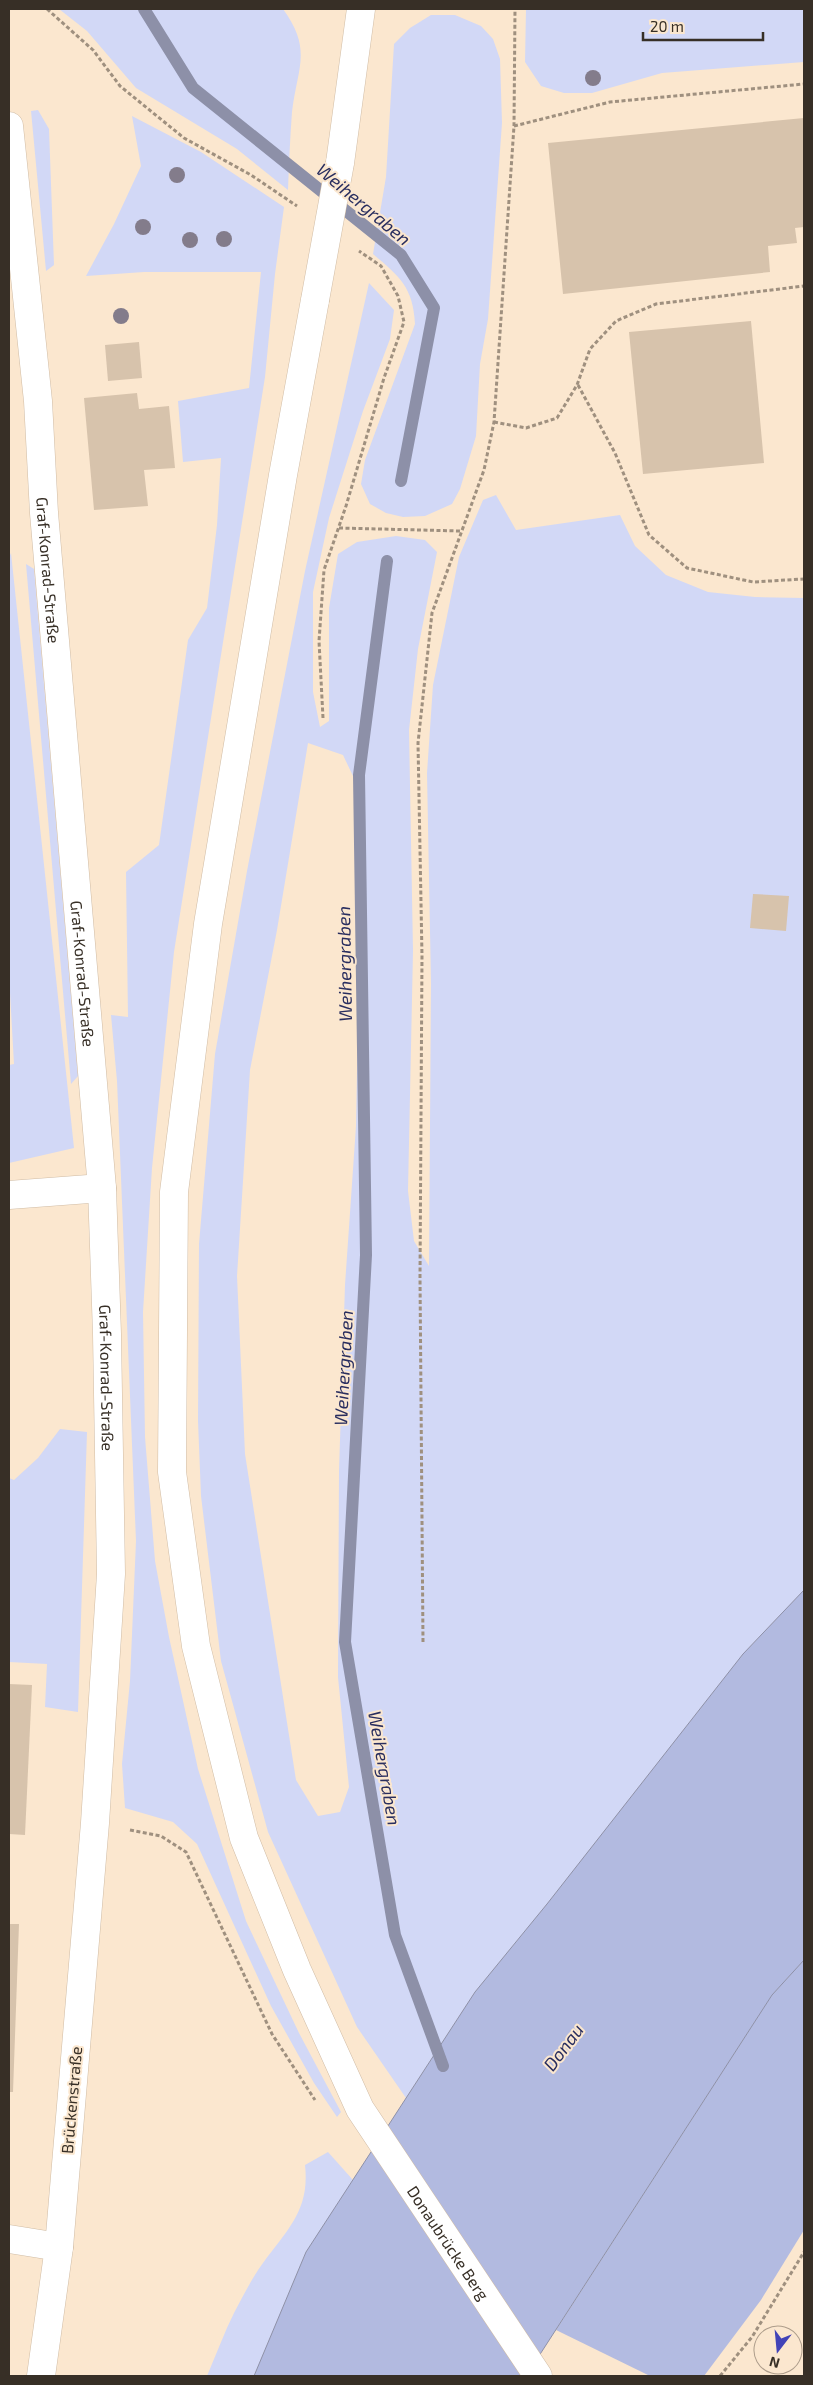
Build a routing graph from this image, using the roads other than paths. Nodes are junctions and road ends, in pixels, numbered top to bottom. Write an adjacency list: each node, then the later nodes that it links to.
1 (361, 9): 10 (main road, Donaubrücke Berg, bridge)
2 (9, 126): 3 (main road, Graf-Konrad-Straße)
3 (10, 169): 4 (main road, Graf-Konrad-Straße)
4 (102, 1188): 5 (main road); 6 (main road, Graf-Konrad-Straße)
5 (9, 1195)
6 (95, 1823): 8 (main road, Brückenstraße)
7 (9, 2239): 8 (main road)
8 (59, 2247): 9 (main road, Brückenstraße)
9 (41, 2376)
10 (538, 2376)

